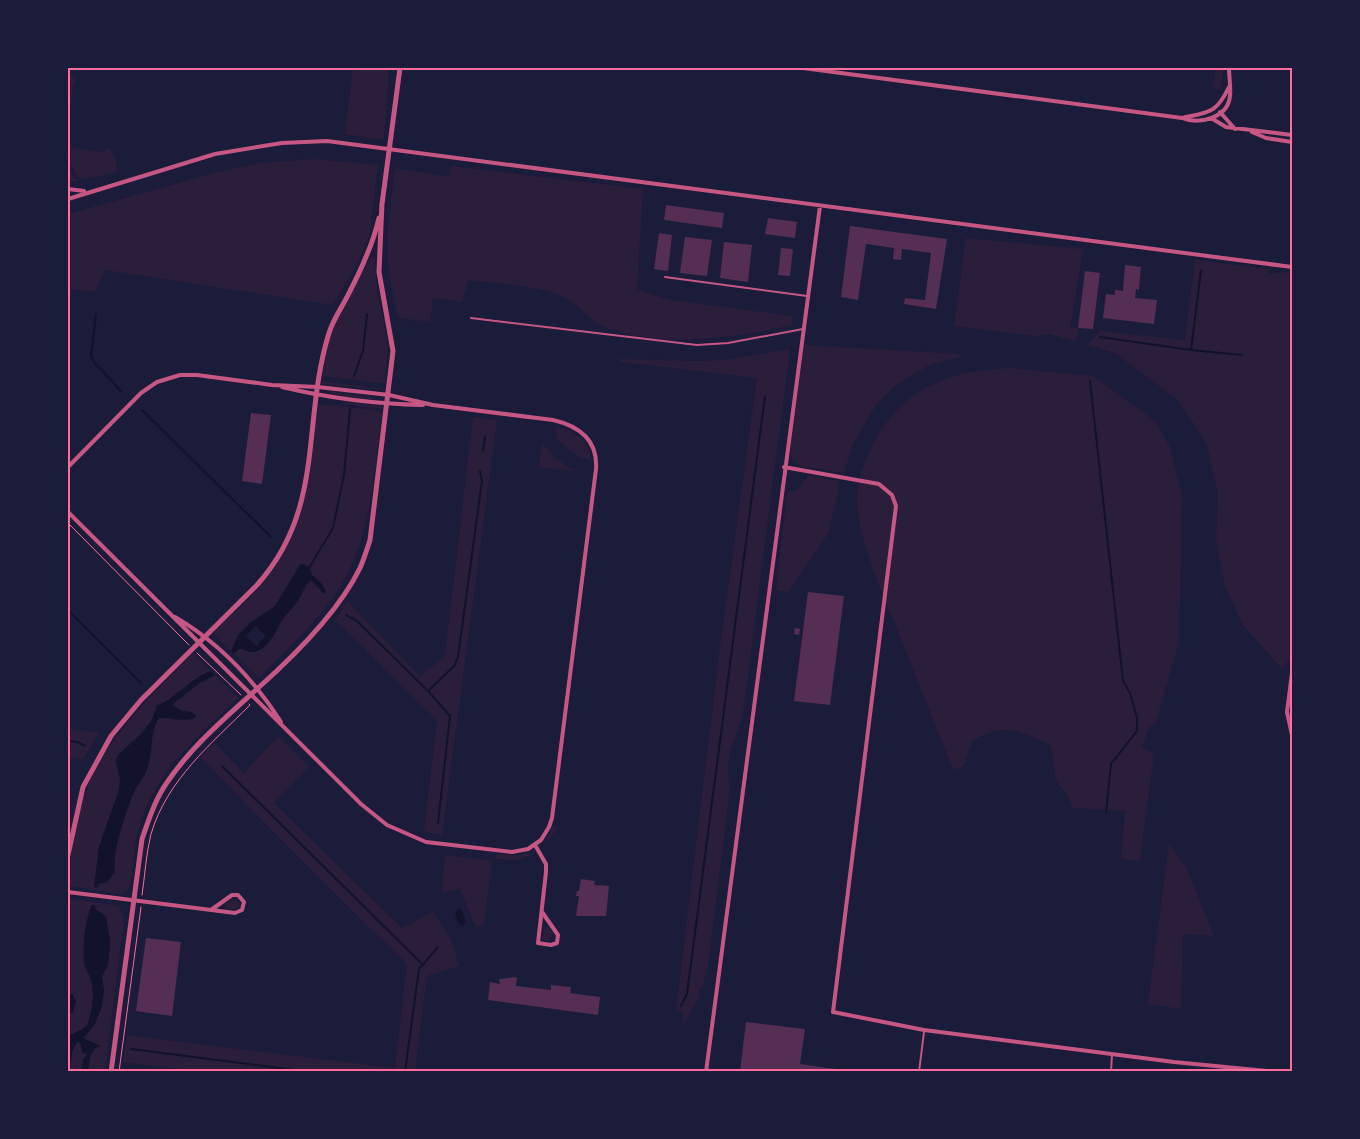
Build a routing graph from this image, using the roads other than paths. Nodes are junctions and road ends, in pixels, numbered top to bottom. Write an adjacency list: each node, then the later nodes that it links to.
1 (400, 68): 16 (street)
2 (803, 68): 7 (street)
3 (1229, 68): 4 (street)
4 (1230, 85): 5 (street); 6 (street)
5 (1212, 110): 6 (street); 7 (street)
6 (1220, 112): 8 (street); 9 (street)
7 (1182, 118): 8 (street)
8 (1211, 118): 9 (street)
9 (1235, 128): 10 (street)
10 (1250, 131): 11 (street); 12 (street)
11 (1292, 135)
12 (1292, 142)
13 (68, 189): 14 (street)
14 (86, 192): 15 (street); 17 (street)
15 (68, 199)
16 (382, 203): 24 (street); 25 (street)
17 (820, 206): 18 (street); 20 (street)
18 (1292, 267)
19 (665, 277): 20 (lane)
20 (807, 296): 22 (street)
21 (471, 318): 22 (lane)
22 (803, 329): 30 (street)
23 (272, 385): 24 (street); 26 (street); 29 (street)
24 (318, 387): 25 (street); 26 (street)
25 (389, 395): 27 (street); 28 (street)
26 (316, 396): 27 (street); 33 (street)
27 (388, 404): 28 (street); 36 (street)
28 (433, 405): 40 (street)
29 (68, 467)
30 (784, 467): 46 (street); 50 (street)
31 (68, 512): 32 (street)
32 (169, 613): 33 (street); 34 (street)
33 (206, 636): 34 (street); 36 (street)
34 (199, 642): 37 (street); 41 (street)
35 (1292, 673): 39 (street)
36 (258, 688): 37 (street); 38 (street)
37 (250, 694): 38 (street); 43 (street)
38 (285, 728): 40 (street)
39 (1292, 734)
40 (535, 845): 45 (street)
41 (68, 855)
42 (68, 892): 43 (street)
43 (133, 901): 44 (street); 49 (street)
44 (211, 910): 44 (street)
45 (542, 912): 45 (street)
46 (924, 1030): 47 (street); 51 (lane)
47 (1112, 1054): 48 (street); 52 (lane)
48 (1266, 1071): 53 (street)
49 (111, 1072)
50 (706, 1072)
51 (919, 1072)
52 (1111, 1072)
53 (1278, 1072)

